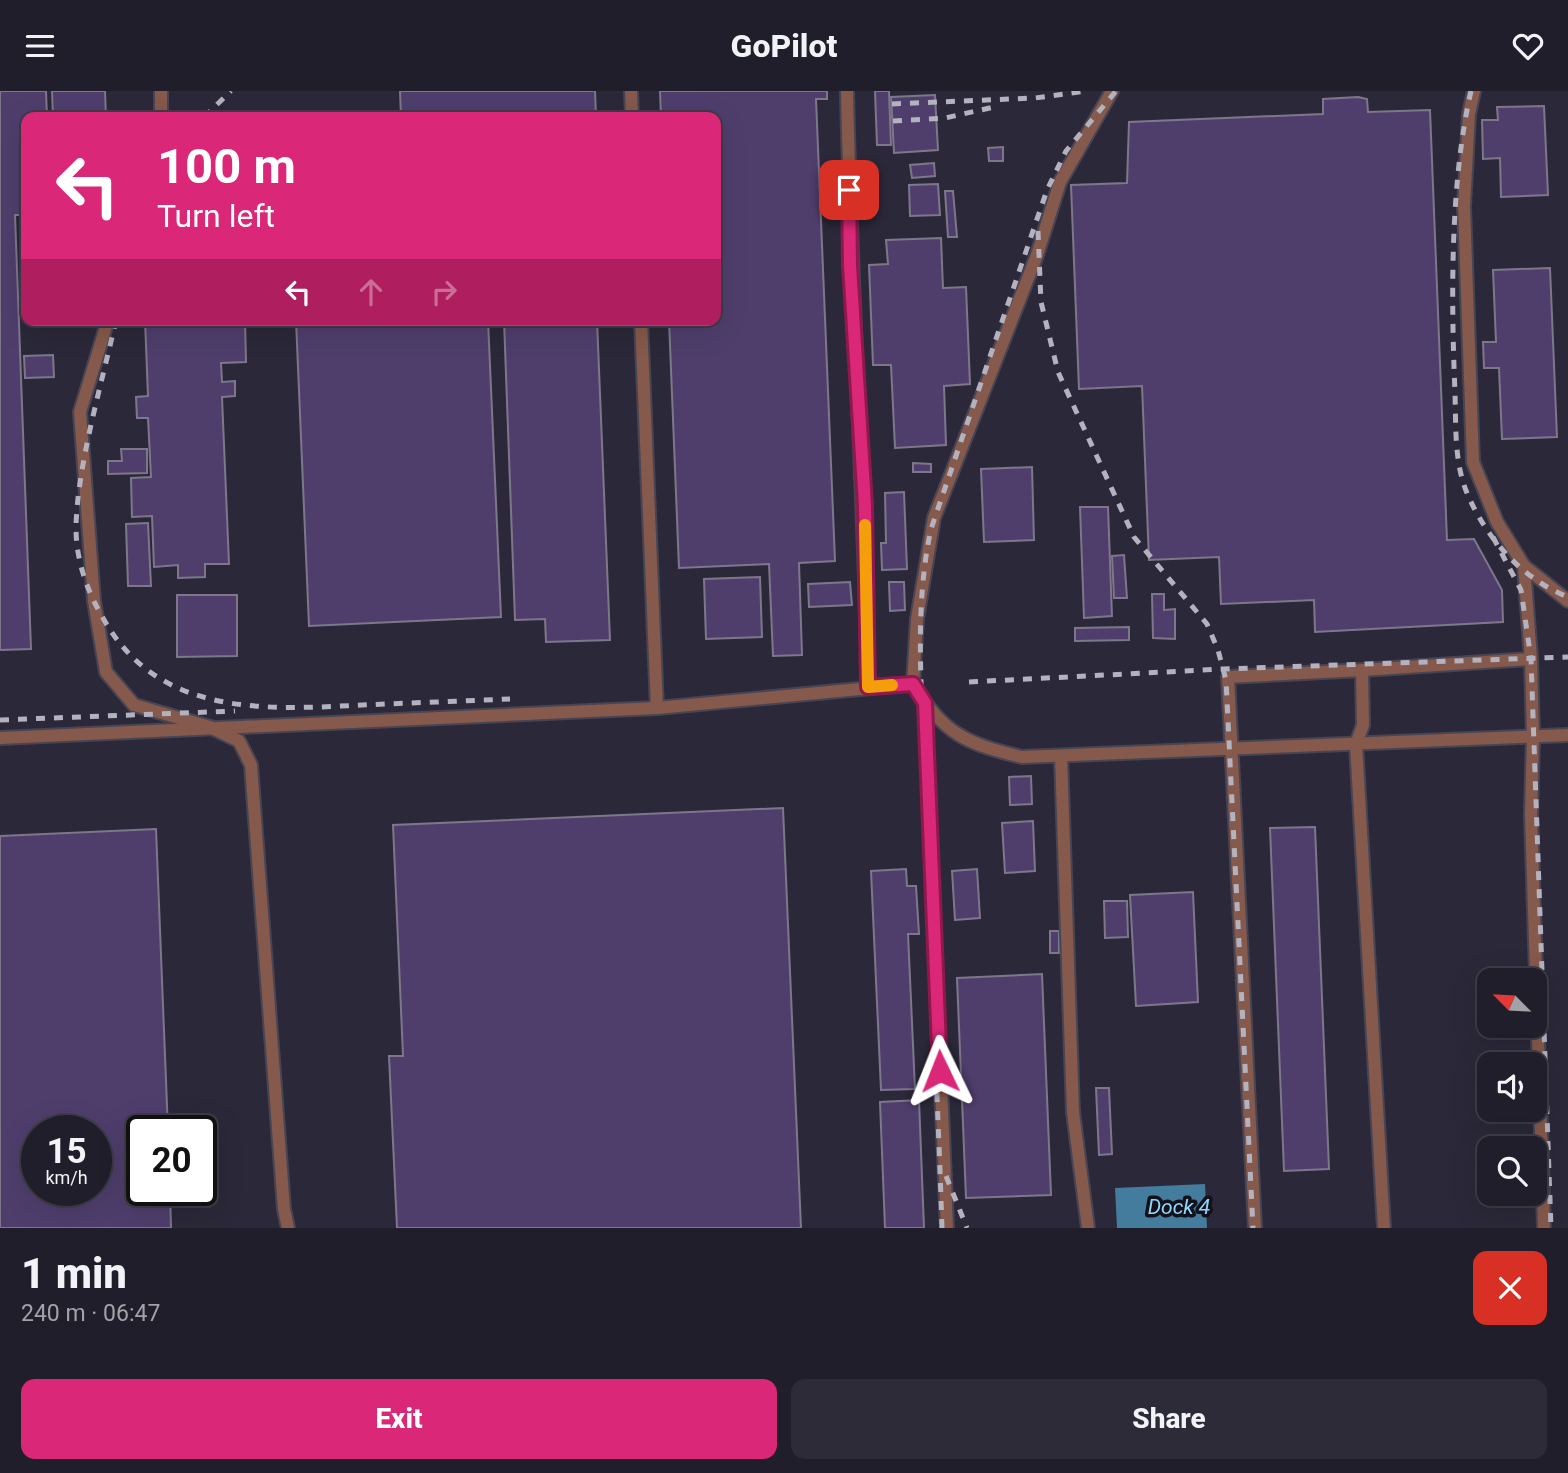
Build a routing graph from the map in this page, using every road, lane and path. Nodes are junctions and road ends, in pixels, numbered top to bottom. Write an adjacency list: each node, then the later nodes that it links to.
1 (161, 91): 6 (lane)
2 (631, 91): 7 (lane)
3 (847, 91): 15 (lane)
4 (1112, 91): 14 (lane)
5 (1474, 91): 10 (lane)
6 (161, 112)
7 (632, 112)
8 (106, 326): 18 (lane)
9 (641, 326): 17 (lane)
10 (1524, 566): 11 (lane); 12 (lane)
11 (1568, 601)
12 (1531, 659): 13 (lane); 20 (lane)
13 (1362, 670): 22 (lane); 23 (lane)
14 (913, 684): 15 (lane); 16 (lane)
15 (868, 687): 17 (lane)
16 (925, 703): 24 (lane); 26 (lane)
17 (657, 708): 18 (lane)
18 (210, 727): 21 (lane); 25 (lane)
19 (1568, 735): 20 (lane)
20 (1533, 736): 22 (lane); 30 (lane)
21 (0, 738)
22 (1356, 744): 23 (lane); 29 (lane)
23 (1233, 749): 24 (lane); 28 (lane)
24 (1061, 756): 27 (lane)
25 (288, 1228)
26 (947, 1228)
27 (1088, 1228)
28 (1255, 1228)
29 (1384, 1228)
30 (1544, 1228)

